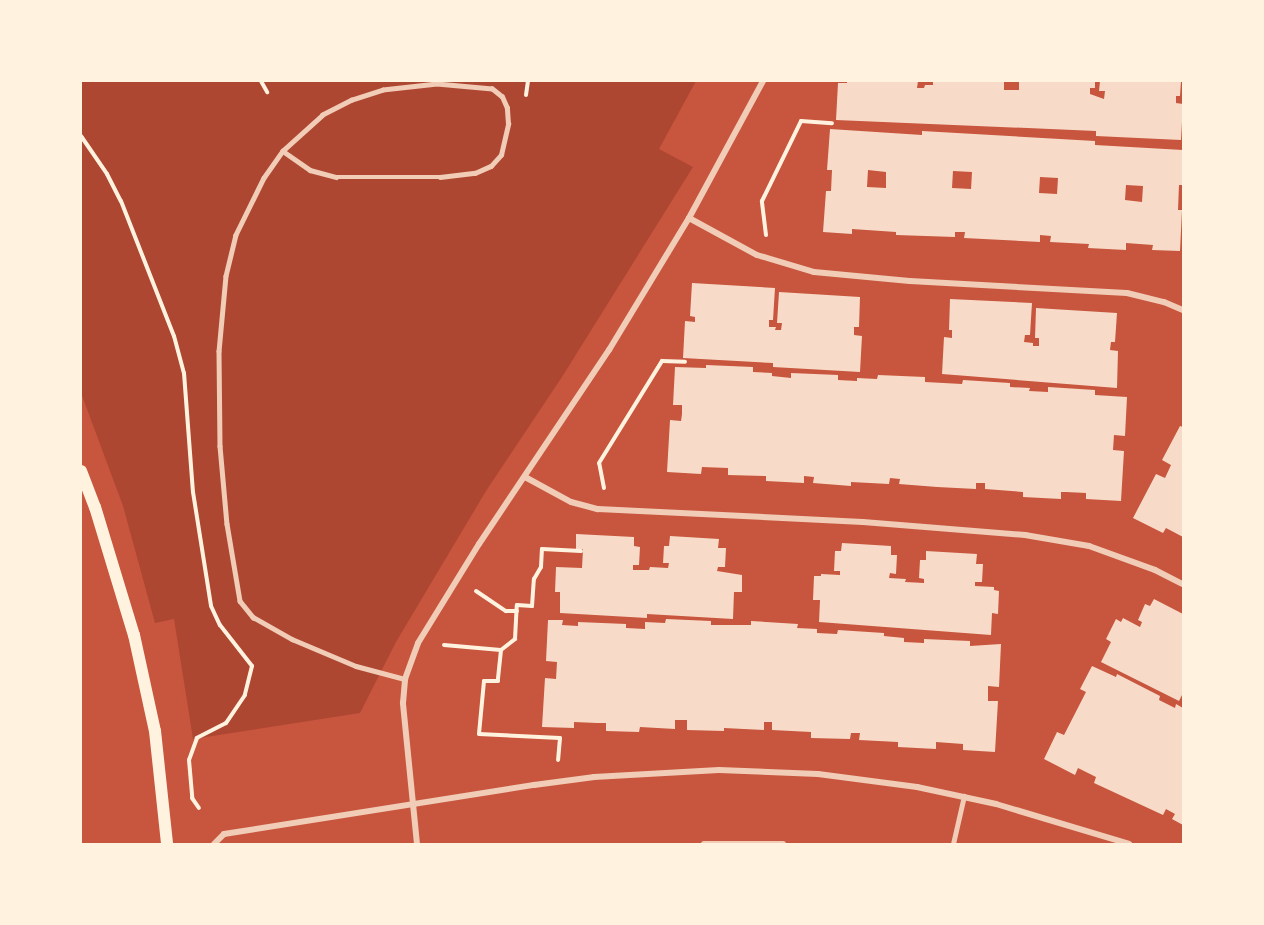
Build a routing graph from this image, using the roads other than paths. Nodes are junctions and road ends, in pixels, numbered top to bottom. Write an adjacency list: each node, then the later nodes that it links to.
1 (763, 81): 3 (street)
2 (283, 152): 2 (lane); 8 (lane)
3 (689, 218): 4 (street); 6 (street)
4 (1183, 310)
5 (81, 471): 11 (main road)
6 (525, 477): 7 (street); 8 (street)
7 (1183, 584)
8 (405, 679): 10 (street)
9 (964, 796): 10 (street); 16 (lane); 17 (street)
10 (412, 804): 12 (street); 13 (street)
11 (167, 844)
12 (214, 844)
13 (417, 844)
14 (704, 844): 15 (street)
15 (783, 844)
16 (953, 844)
17 (1129, 844)

